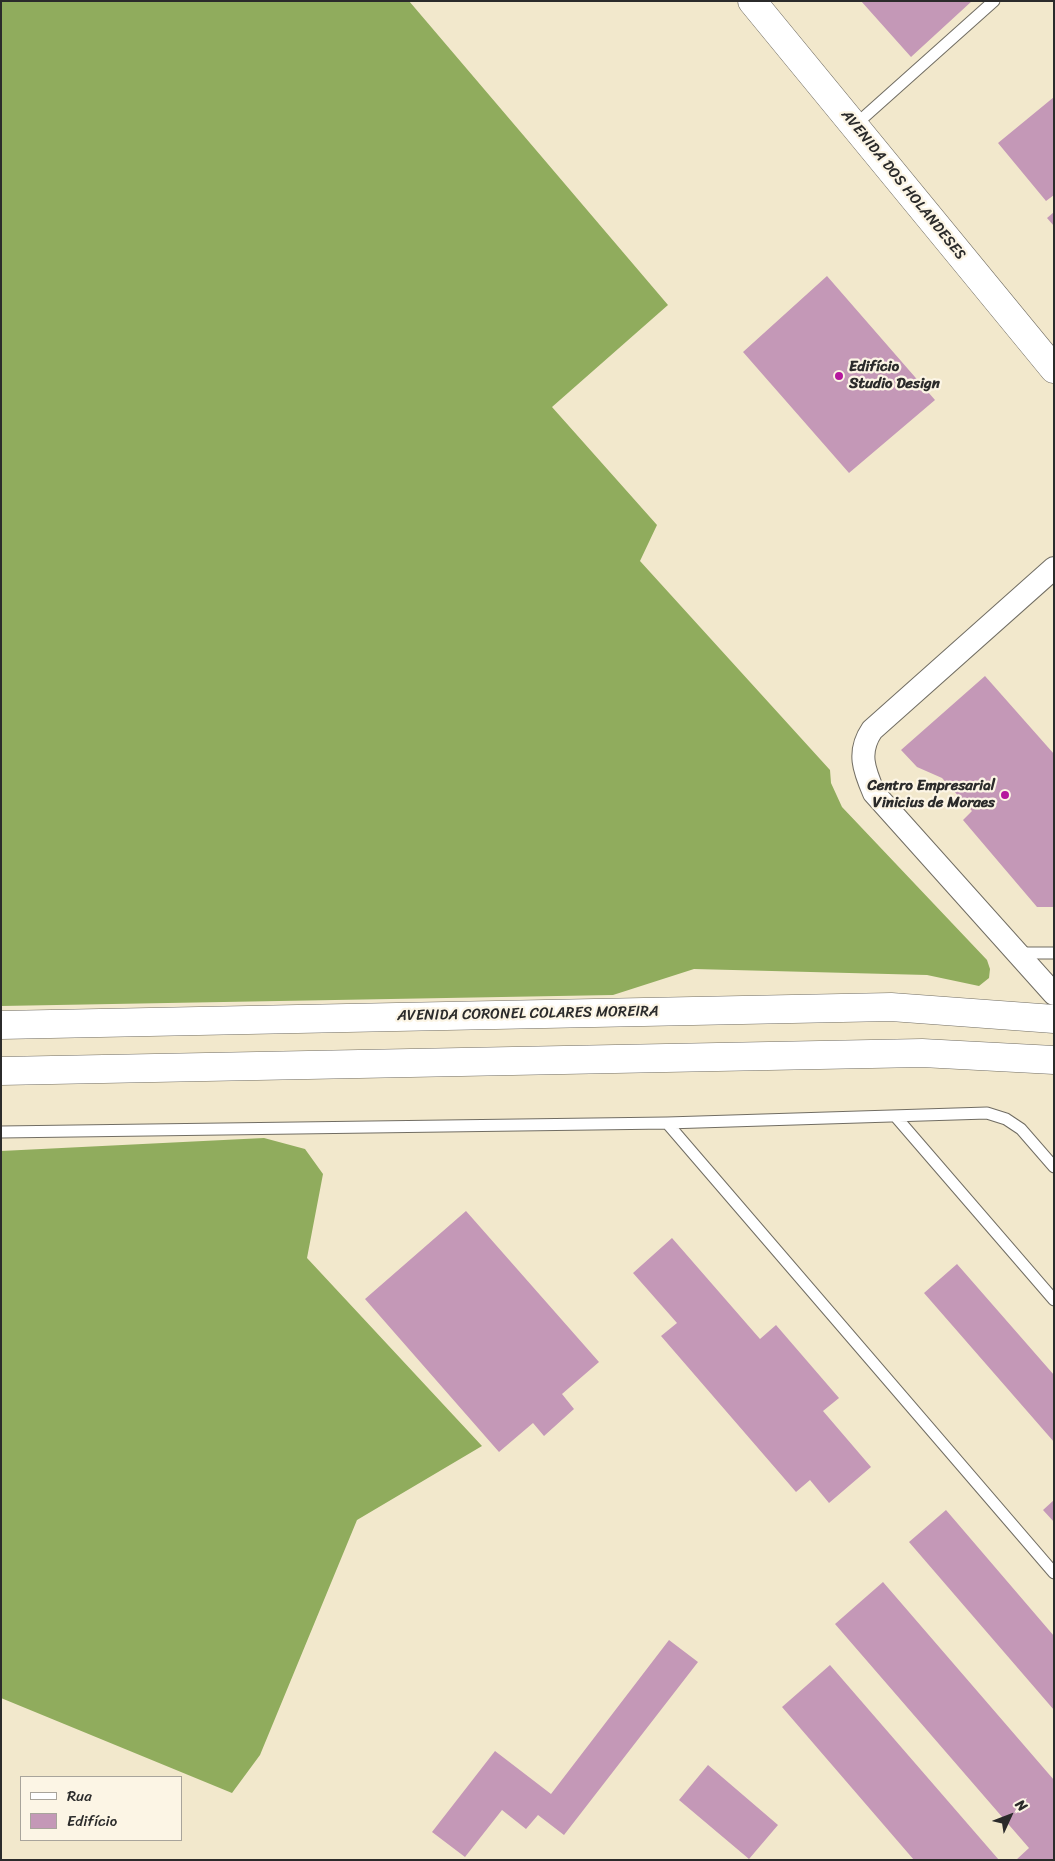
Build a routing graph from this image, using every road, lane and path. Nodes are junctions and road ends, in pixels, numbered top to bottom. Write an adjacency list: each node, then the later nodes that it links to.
1 (752, 1): 3 (main road, AVENIDA DOS HOLANDESES)
2 (994, 1): 3 (lane)
3 (854, 126): 4 (main road, AVENIDA DOS HOLANDESES)
4 (1054, 369)
5 (1054, 568): 6 (street)
6 (1018, 953): 7 (lane); 8 (street)
7 (1054, 953)
8 (1054, 994)
9 (1054, 1019): 10 (main road, AVENIDA CORONEL COLARES MOREIRA)
10 (1, 1025)
11 (1054, 1060): 12 (main road)
12 (1, 1071)
13 (896, 1117): 14 (lane); 16 (lane); 17 (lane)
14 (667, 1123): 15 (lane); 18 (lane)
15 (1, 1132)
16 (1054, 1168)
17 (1054, 1300)
18 (1054, 1573)

